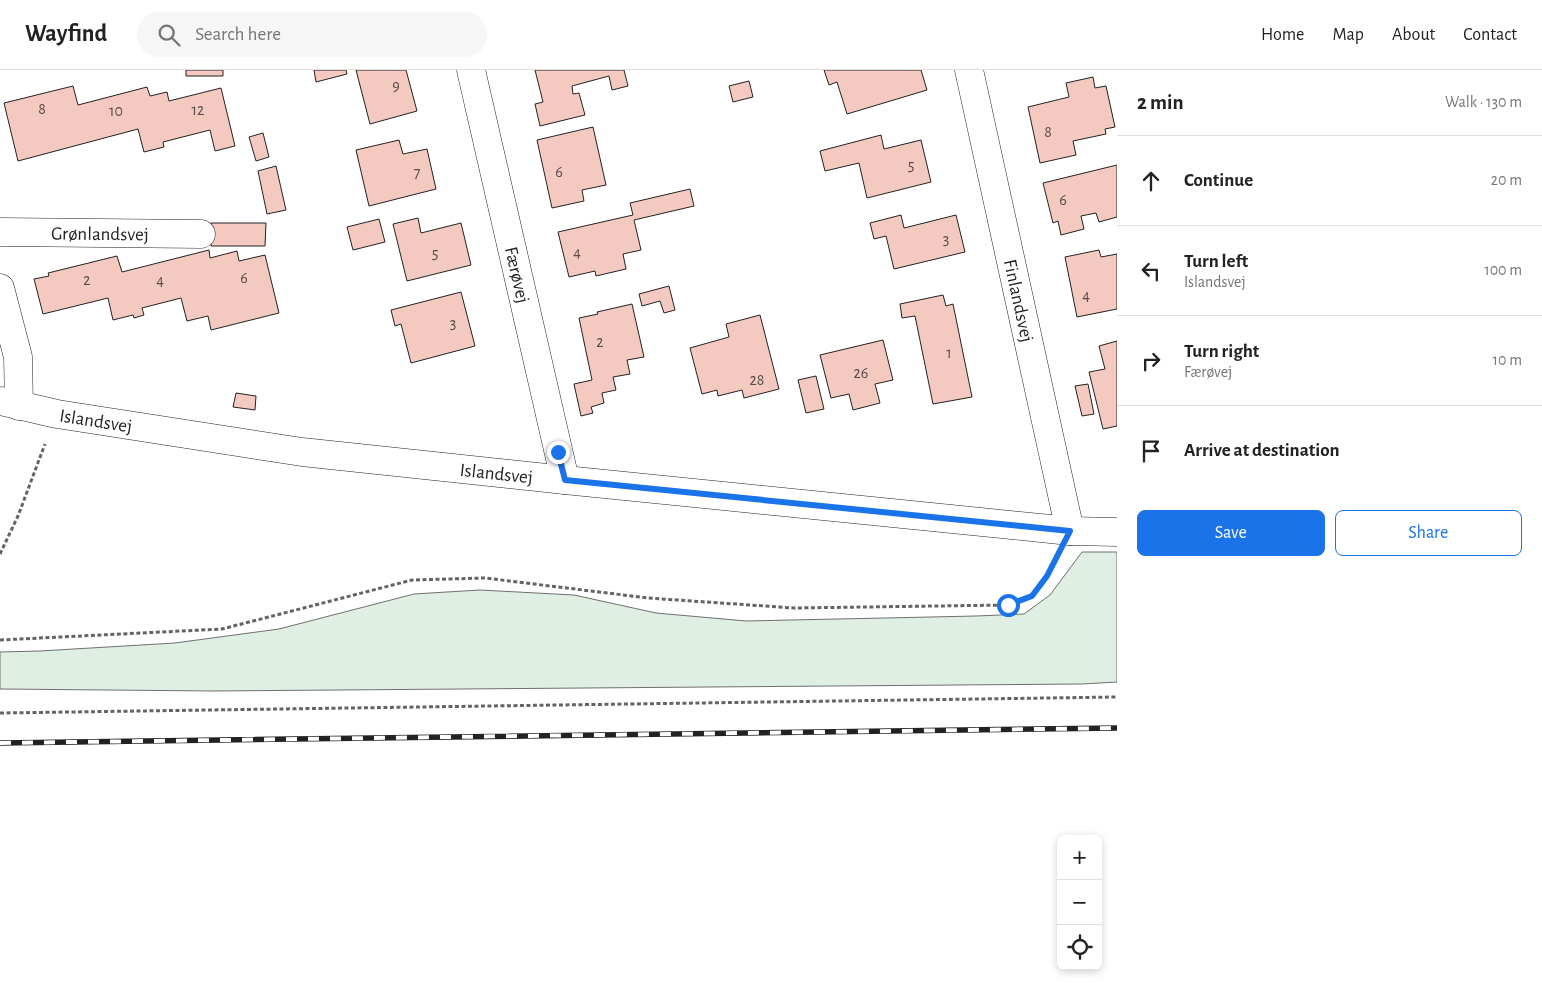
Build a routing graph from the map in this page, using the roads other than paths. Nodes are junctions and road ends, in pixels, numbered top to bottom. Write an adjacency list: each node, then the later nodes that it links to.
1 (471, 70): 7 (street, Færøvej)
2 (969, 70): 8 (street, Finlandsvej)
3 (0, 232): 4 (street, Grønlandsvej)
4 (201, 234)
5 (0, 288): 6 (street)
6 (10, 404): 7 (street, Islandsvej)
7 (565, 480): 8 (street, Islandsvej)
8 (1070, 531): 9 (street, Islandsvej)
9 (1117, 532)

